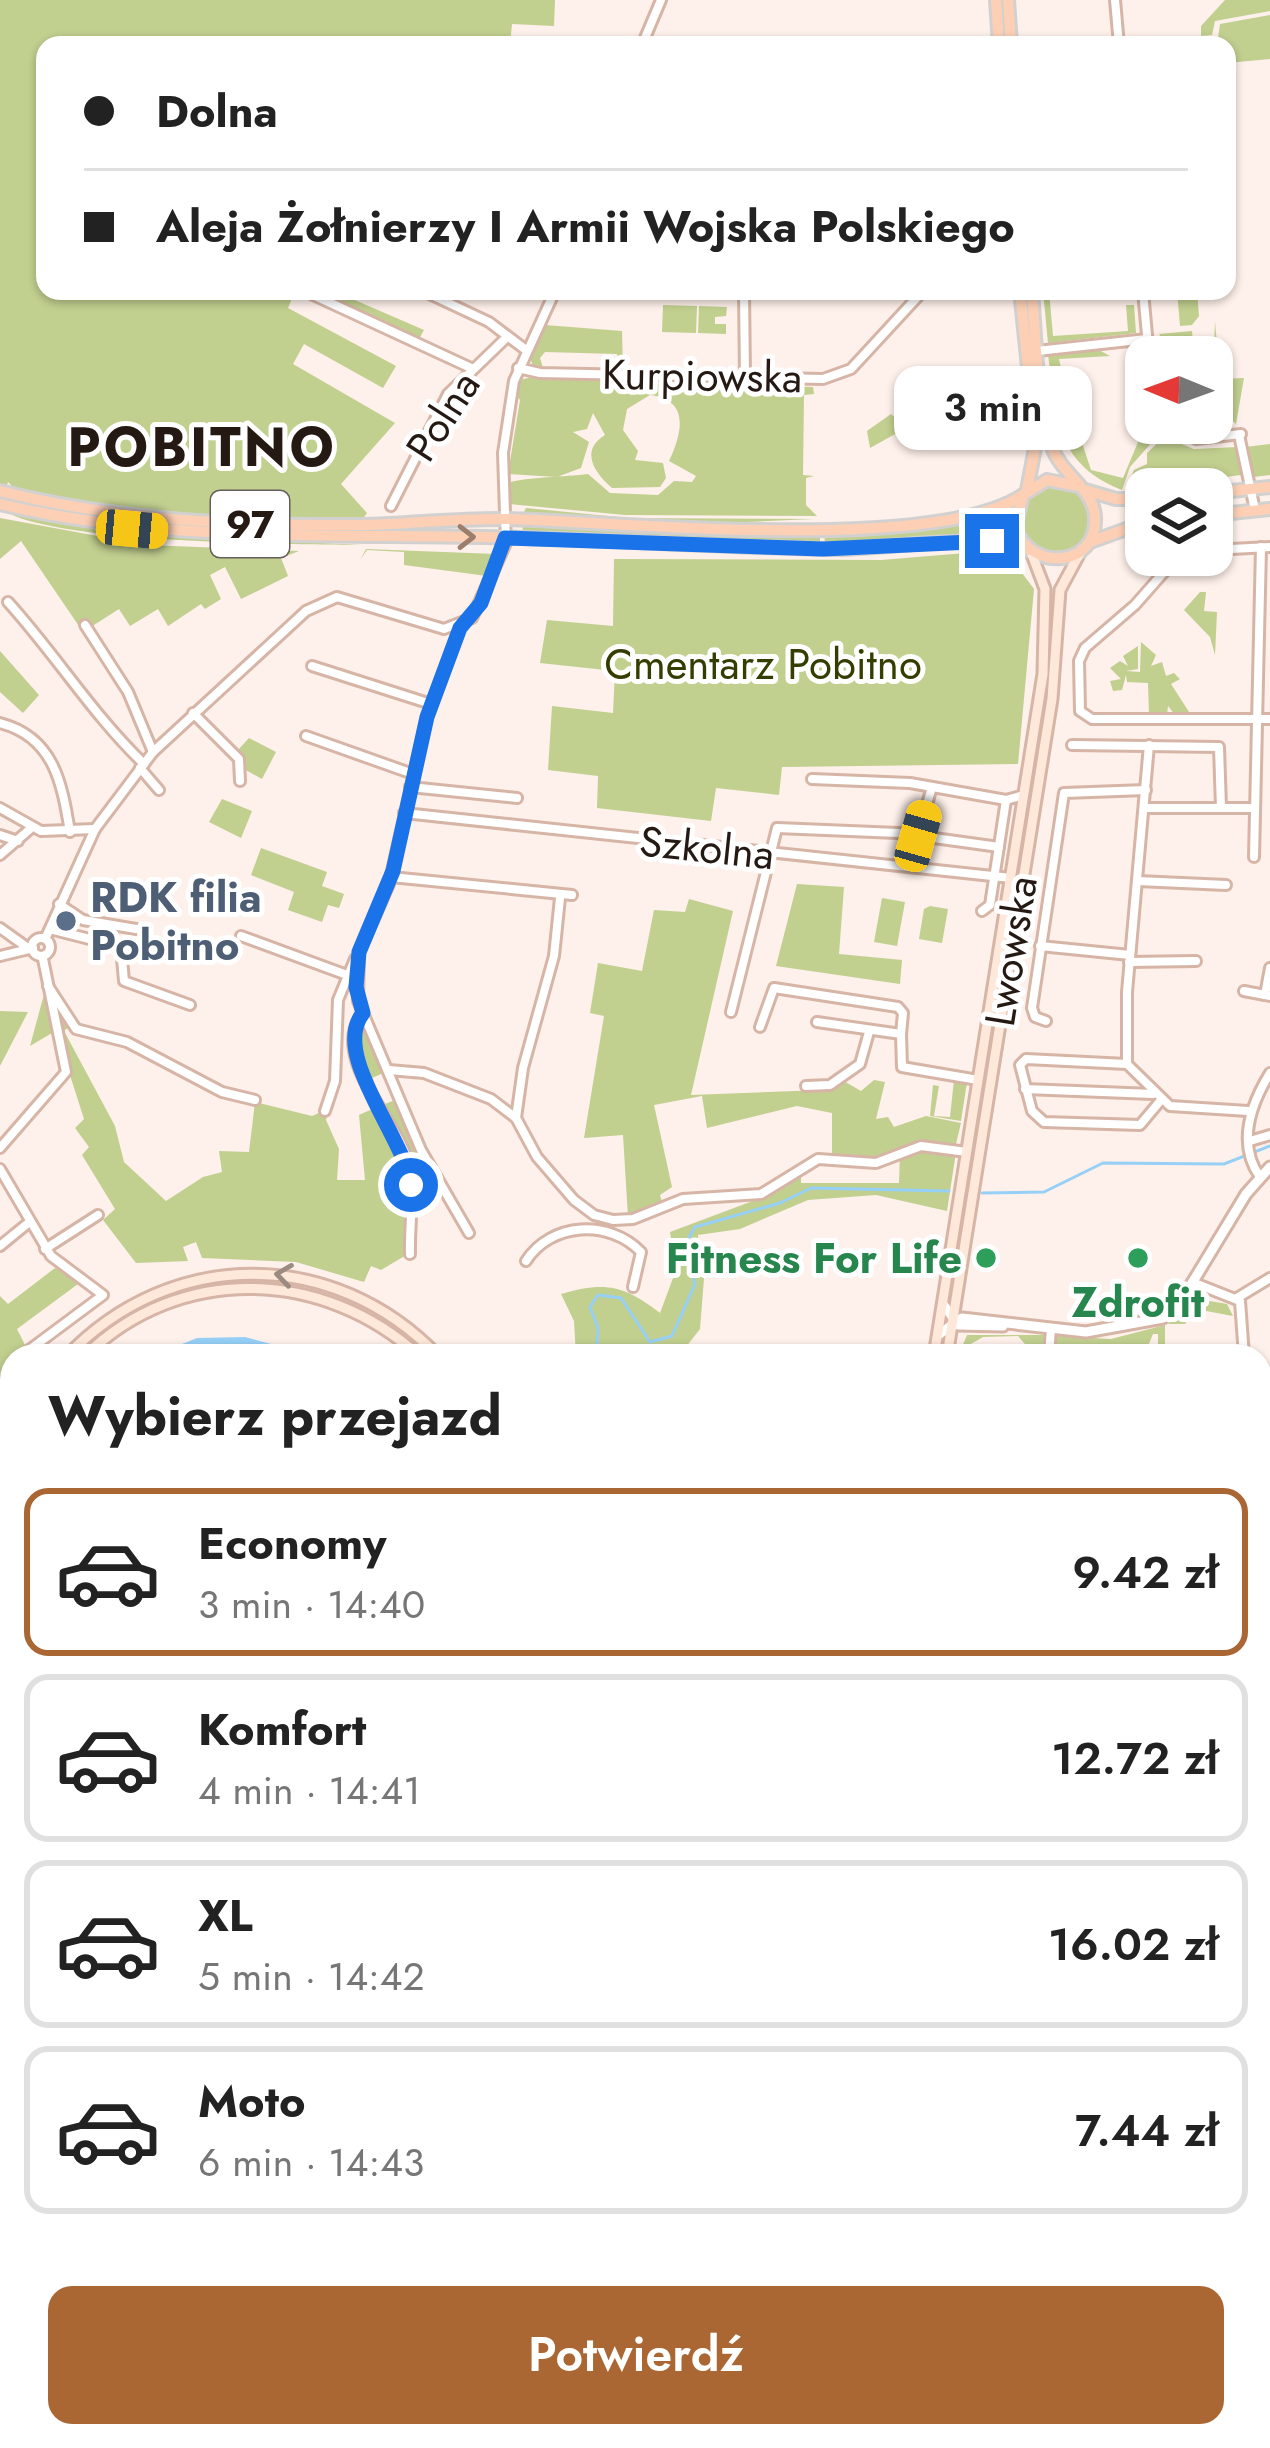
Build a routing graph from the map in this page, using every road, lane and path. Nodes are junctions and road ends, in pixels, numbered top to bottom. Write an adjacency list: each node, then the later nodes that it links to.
1 (661, 0): 4 (street)
2 (1115, 0): 7 (street)
3 (1005, 2): 5 (main road); 6 (main road)
4 (646, 36)
5 (1000, 36)
6 (1010, 36)
7 (1118, 36)
8 (324, 300): 21 (street)
9 (442, 300): 17 (street, Polna)
10 (551, 300): 19 (street)
11 (744, 300): 23 (street)
12 (914, 300): 23 (street, Kurpiowska)
13 (1020, 300): 30 (main road)
14 (1033, 300): 20 (main road)
15 (1144, 300): 16 (street)
16 (1147, 336)
17 (507, 337): 19 (street, Polna); 21 (street, Polna)
18 (1125, 342): 20 (street)
19 (526, 350): 22 (street)
20 (1037, 352): 26 (main road)
21 (471, 368): 33 (street, Polna)
22 (518, 368): 23 (street, Kurpiowska); 37 (street)
23 (745, 376)
24 (1233, 436): 27 (street)
25 (1270, 487): 27 (main road)
26 (1080, 488): 30 (main road); 31 (main road); 40 (main road)
27 (1252, 489): 29 (main road); 35 (street)
28 (0, 491): 37 (main road, 97)
29 (1233, 491)
30 (1025, 492): 37 (main road, 97); 43 (main road)
31 (1125, 498)
32 (0, 504): 39 (main road, 97, one-way to 39)
33 (392, 506)
34 (1270, 508): 35 (main road)
35 (1255, 510): 36 (main road)
36 (1233, 512)
37 (502, 519): 39 (street)
38 (1125, 531): 40 (main road)
39 (505, 538): 43 (main road, 97); 47 (street)
40 (1085, 547): 43 (main road); 126 (main road, Lwowska)
41 (1266, 547): 42 (street); 48 (street)
42 (1233, 549)
43 (1030, 551): 67 (main road, Lwowska)
44 (1161, 576): 52 (street)
45 (8, 602): 59 (street)
46 (85, 625): 58 (street)
47 (460, 628): 50 (street); 51 (street)
48 (1265, 646): 52 (street)
49 (312, 666): 50 (street)
50 (431, 704): 60 (street)
51 (193, 713): 58 (street); 62 (street)
52 (1258, 718): 53 (street); 73 (street)
53 (1270, 719)
54 (0, 723): 77 (street)
55 (306, 736): 60 (street)
56 (1072, 745): 57 (street)
57 (1149, 746): 66 (street); 72 (street)
58 (153, 752): 59 (street)
59 (142, 766): 65 (street); 76 (street)
60 (413, 774): 63 (street)
61 (812, 779): 64 (street)
62 (240, 782)
63 (410, 787): 68 (street); 74 (street)
64 (932, 787): 69 (street); 79 (street)
65 (159, 790)
66 (1146, 790): 71 (street); 98 (street)
67 (1024, 795): 69 (street); 87 (main road, Lwowska)
68 (517, 798)
69 (1006, 800): 81 (street, Lwowska)
70 (0, 808): 75 (street)
71 (1145, 808): 72 (street); 88 (street)
72 (1221, 808): 73 (street)
73 (1254, 808): 84 (street)
74 (404, 813): 83 (street, Szkolna); 86 (street)
75 (31, 829): 77 (street); 80 (street)
76 (95, 830): 77 (street); 92 (street)
77 (70, 832)
78 (0, 835): 80 (street)
79 (918, 836): 81 (street); 83 (street)
80 (18, 842): 82 (street)
81 (1000, 847): 85 (street, Lwowska)
82 (0, 855)
83 (772, 855): 85 (street, Szkolna); 111 (street)
84 (1254, 857)
85 (995, 875): 87 (street, Szkolna); 93 (street, Lwowska)
86 (391, 877): 91 (street); 100 (street)
87 (1011, 878): 121 (main road, Lwowska)
88 (1138, 881): 89 (street); 102 (street)
89 (1226, 885)
90 (572, 896): 91 (street)
91 (560, 898): 129 (street)
92 (59, 904): 95 (street); 96 (street)
93 (982, 911)
94 (0, 928): 99 (street)
95 (136, 929)
96 (48, 933): 99 (street); 103 (street); 110 (street)
97 (241, 936): 106 (street)
98 (1040, 946): 102 (street); 113 (street)
99 (31, 948): 101 (street); 103 (street)
100 (359, 952): 106 (street); 112 (street)
101 (0, 956)
102 (1130, 958): 104 (street); 118 (street)
103 (43, 959): 107 (street)
104 (1196, 961)
105 (1270, 968): 109 (street)
106 (347, 975): 127 (street)
107 (48, 986): 125 (street); 132 (street)
108 (1244, 991): 109 (street)
109 (1268, 995)
110 (190, 1005)
111 (731, 1012)
112 (363, 1013): 119 (street); 146 (street)
113 (1046, 1021)
114 (817, 1022): 116 (street)
115 (760, 1027): 117 (street)
116 (868, 1032): 117 (street); 122 (street)
117 (901, 1034): 121 (street)
118 (1127, 1064): 123 (street); 124 (street)
119 (388, 1070): 129 (street); 142 (street)
120 (1270, 1073): 128 (street)
121 (978, 1080): 126 (main road); 133 (main road, Lwowska)
122 (806, 1086)
123 (1025, 1089): 124 (street); 124 (street)
124 (1158, 1097): 128 (street)
125 (255, 1100)
126 (988, 1100): 152 (main road, Lwowska)
127 (325, 1111)
128 (1248, 1112): 131 (street)
129 (516, 1118): 137 (street)
130 (1270, 1135): 131 (street)
131 (1250, 1144): 136 (street)
132 (0, 1148)
133 (967, 1152): 139 (street); 153 (main road, Lwowska)
134 (1270, 1167): 136 (street)
135 (0, 1168): 140 (street)
136 (1260, 1177): 149 (street)
137 (589, 1213): 139 (street); 141 (street)
138 (98, 1215): 145 (street)
139 (625, 1220): 143 (street)
140 (27, 1224): 144 (street); 145 (street)
141 (584, 1227): 143 (street); 147 (street)
142 (469, 1233)
143 (621, 1236): 150 (street)
144 (0, 1246)
145 (45, 1249): 158 (street)
146 (410, 1254)
147 (526, 1261)
148 (1270, 1278): 151 (street)
149 (1192, 1282): 151 (street); 156 (street)
150 (633, 1287)
151 (1237, 1298): 167 (street)
152 (956, 1302): 154 (main road, Lwowska); 155 (street)
153 (943, 1304): 154 (street); 157 (main road, Lwowska)
154 (952, 1321): 155 (street); 157 (street); 164 (main road, Lwowska)
155 (966, 1323): 156 (street); 165 (street)
156 (1051, 1328): 166 (street)
157 (938, 1335): 163 (main road, Lwowska)
158 (40, 1344)
159 (80, 1344): 162 (main road, one-way to 159)
160 (99, 1344): 161 (main road)
161 (402, 1344)
162 (424, 1344)
163 (936, 1344)
164 (949, 1344)
165 (952, 1344)
166 (1050, 1344)
167 (1244, 1344)

